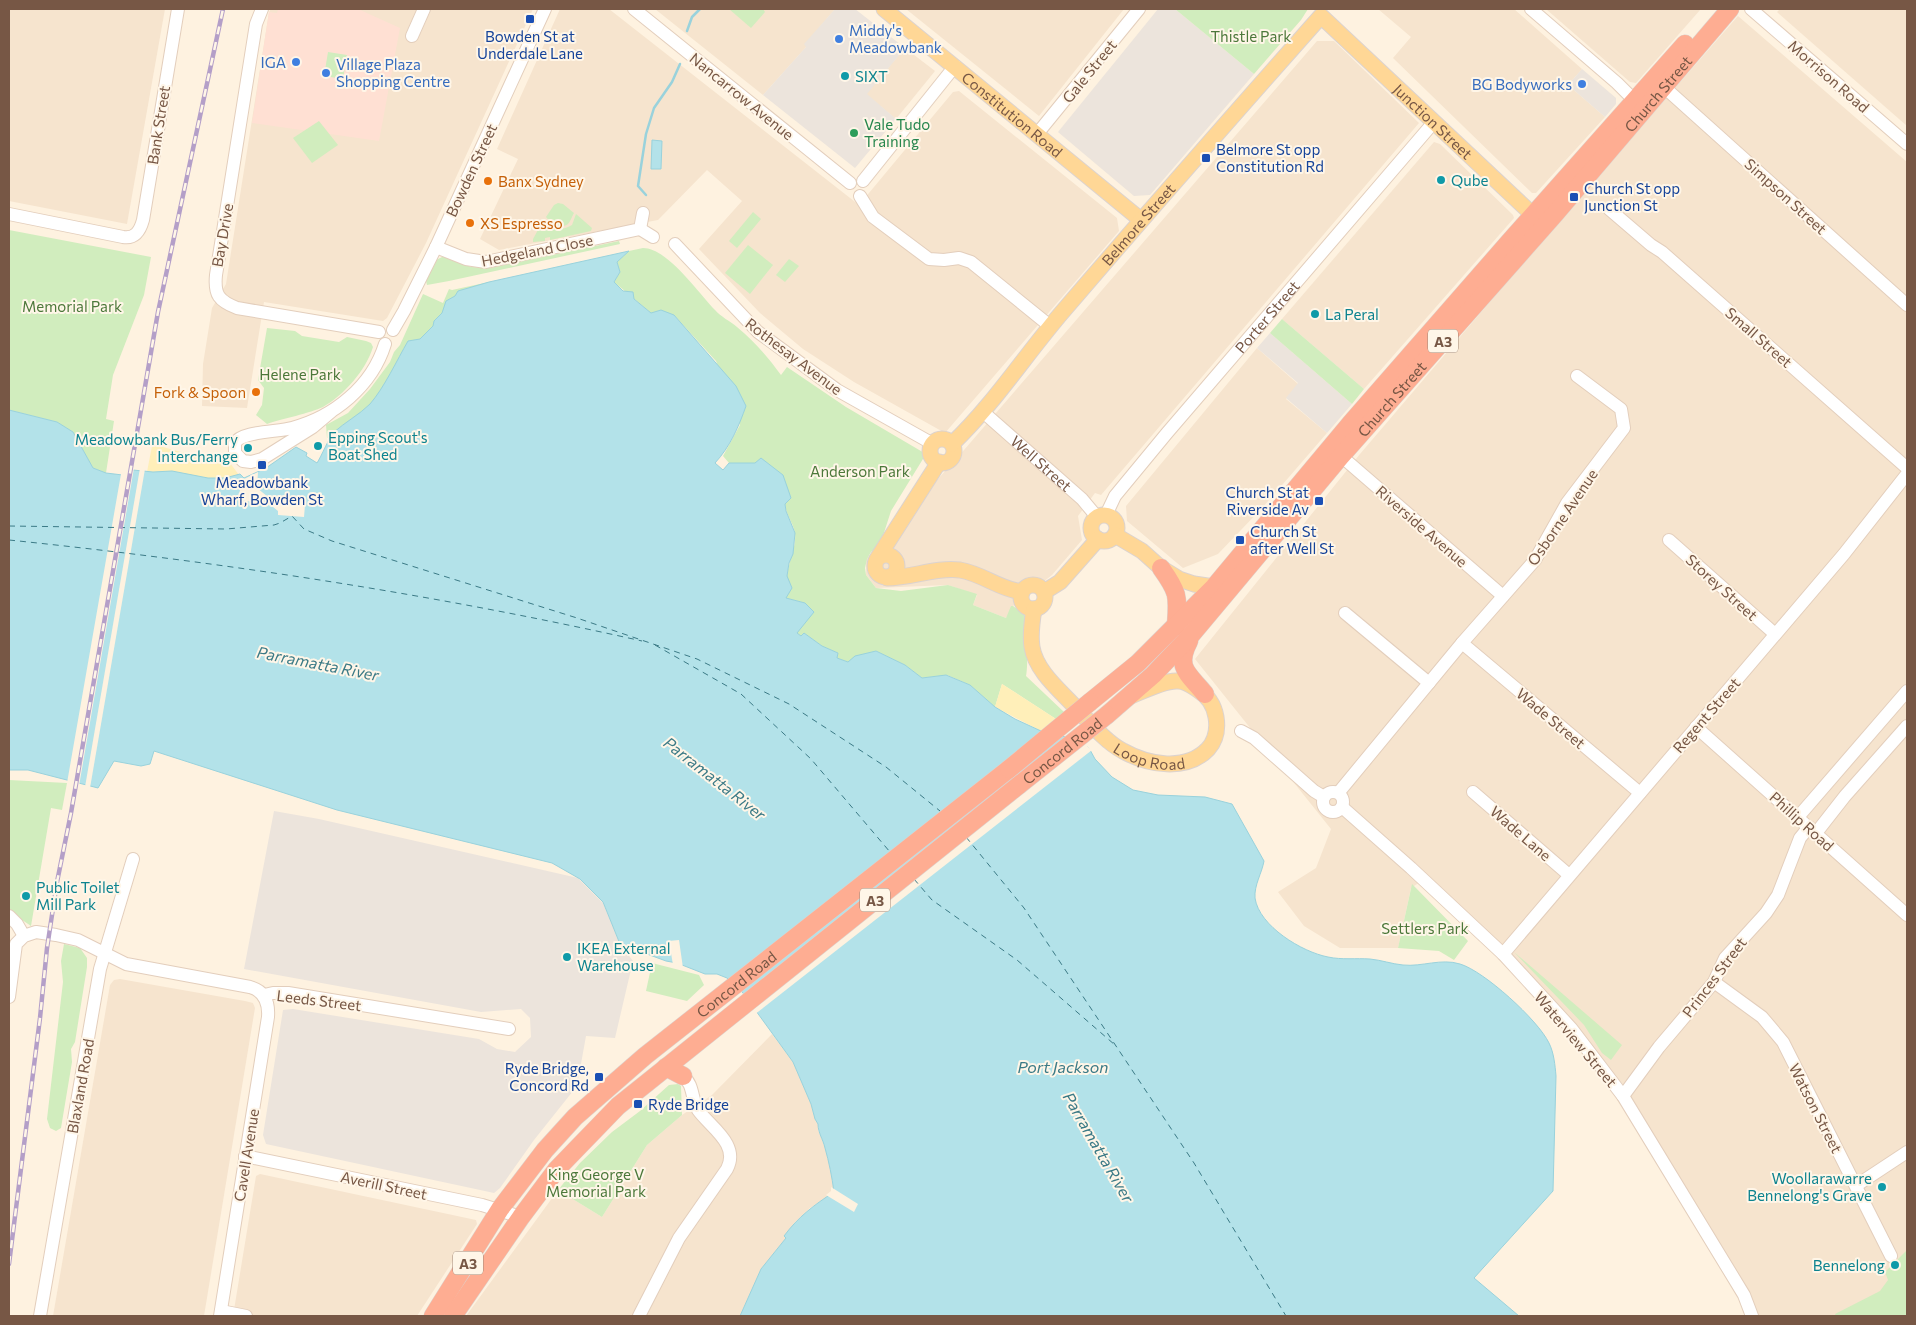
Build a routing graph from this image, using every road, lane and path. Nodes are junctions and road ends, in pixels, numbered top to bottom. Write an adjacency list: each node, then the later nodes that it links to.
1 (178, 9): 25 (street, Bank Street)
2 (262, 9): 35 (street, Bay Drive)
3 (424, 9): 13 (street)
4 (545, 9): 31 (street, Bowden Street)
5 (634, 9): 21 (street, Nancarrow Avenue)
6 (884, 9): 14 (main road, Constitution Road)
7 (1139, 9): 18 (street, Gale Street)
8 (1531, 9): 16 (street)
9 (1717, 9): 16 (highway, Church Street / A3)
10 (1730, 9): 15 (highway, Church Street / A3)
11 (1751, 9): 19 (street, Morrison Road)
12 (1323, 12): 17 (main road, Junction Street); 26 (main road, Belmore Street)
13 (412, 36)
14 (955, 66): 18 (main road, Constitution Road); 20 (street)
15 (1664, 87): 27 (highway, Church Street / A3); 32 (street, Simpson Street)
16 (1634, 100): 27 (highway, Church Street / A3)
17 (1434, 122): 27 (main road, Junction Street); 45 (street, Porter Street)
18 (1037, 134): 26 (main road, Constitution Road)
19 (1907, 144)
20 (863, 181): 21 (street); 22 (street)
21 (850, 183): 22 (street)
22 (860, 196): 33 (street)
23 (1609, 209): 43 (street, Small Street)
24 (643, 213): 28 (street)
25 (9, 214)
26 (1141, 220): 33 (main road, Belmore Street)
27 (1539, 220): 41 (highway, Church Street / A3); 55 (highway, Church Street / A3)
28 (640, 229): 29 (street); 31 (street, Hedgeland Close)
29 (653, 237)
30 (675, 244): 39 (street, Rothesay Avenue)
31 (436, 247): 34 (street, Bowden Street)
32 (1907, 305)
33 (1050, 326): 38 (main road, Belmore Street)
34 (393, 330): 35 (street, Bay Drive)
35 (382, 338): 37 (street)
36 (1577, 376): 58 (street, Osborne Avenue)
37 (332, 411): 37 (street)
38 (982, 411): 40 (main road, Belmore Street); 45 (street, Well Street)
39 (932, 444): 40 (main road); 42 (main road)
40 (952, 444): 42 (main road)
41 (1341, 456): 58 (street, Riverside Avenue); 62 (highway, Church Street / A3)
42 (939, 462): 46 (main road)
43 (1907, 468)
44 (1907, 474): 63 (street, Regent Street)
45 (1102, 516): 47 (main road); 48 (main road)
46 (894, 533): 50 (main road); 51 (main road)
47 (1114, 535): 48 (main road); 52 (main road)
48 (1098, 539): 57 (main road)
49 (1669, 540): 63 (street, Storey Street)
50 (877, 559): 51 (main road); 54 (main road)
51 (895, 560): 53 (main road); 54 (main road)
52 (1161, 568): 55 (main road); 61 (highway)
53 (919, 573): 54 (main road); 56 (main road)
54 (887, 578)
55 (1214, 587): 61 (highway, Church Street / A3)
56 (1022, 592): 57 (main road); 59 (main road)
57 (1044, 592): 59 (main road)
58 (1503, 596): 64 (street, Osborne Avenue)
59 (1034, 609): 67 (main road, Loop Road)
60 (1345, 613): 65 (street)
61 (1176, 626): 69 (highway, Church Street / A3)
62 (1192, 634): 67 (highway); 68 (highway, Church Street / A3)
63 (1775, 634): 72 (street, Regent Street)
64 (1462, 643): 65 (street, Osborne Avenue); 77 (street, Wade Street)
65 (1429, 683): 75 (street, Osborne Avenue)
66 (1907, 691): 74 (street)
67 (1205, 694): 68 (main road)
68 (1130, 696): 70 (highway, Church Street / A3)
69 (1090, 702): 100 (highway, Concord Road / A3, bridge)
70 (1107, 715): 94 (highway, Concord Road / A3, bridge)
71 (1907, 726): 78 (street, Princes Street)
72 (1696, 727): 77 (street, Regent Street); 81 (street, Phillip Road)
73 (1241, 732): 79 (street)
74 (1827, 782): 78 (street); 81 (street)
75 (1339, 792): 79 (street); 80 (street)
76 (1473, 792): 84 (street, Wade Lane)
77 (1640, 793): 84 (street, Regent Street)
78 (1845, 796): 82 (street, Princes Street)
79 (1324, 797): 80 (street)
80 (1342, 806): 89 (street, Waterview Street)
81 (1798, 817): 82 (street, Phillip Road)
82 (1812, 830): 85 (street, Phillip Road); 90 (street, Princes Street)
83 (133, 859): 88 (street, Blaxland Road)
84 (1570, 875): 89 (street, Regent Street)
85 (1907, 915)
86 (9, 916): 87 (street)
87 (24, 936): 88 (street, Leeds Street); 92 (street)
88 (104, 954): 91 (street, Leeds Street); 104 (street, Blaxland Road)
89 (1503, 954): 96 (street, Waterview Street)
90 (1714, 982): 96 (street, Princes Street); 99 (street, Watson Street)
91 (264, 995): 93 (street, Leeds Street); 98 (street, Cavell Avenue)
92 (9, 997)
93 (509, 1029)
94 (666, 1067): 95 (highway); 101 (highway, Concord Road / A3)
95 (683, 1076): 108 (street)
96 (1623, 1096): 109 (street, Waterview Street)
97 (1907, 1152): 99 (street)
98 (245, 1156): 100 (street, Averill Street); 103 (street, Cavell Avenue)
99 (1857, 1185): 102 (street, Watson Street)
100 (500, 1209): 101 (street, Averill Street); 106 (highway, Concord Road / A3)
101 (521, 1217): 107 (highway, Concord Road / A3)
102 (1892, 1256)
103 (220, 1314): 105 (street)
104 (40, 1316)
105 (246, 1316)
106 (434, 1316)
107 (453, 1316)
108 (639, 1316)
109 (1752, 1316)

